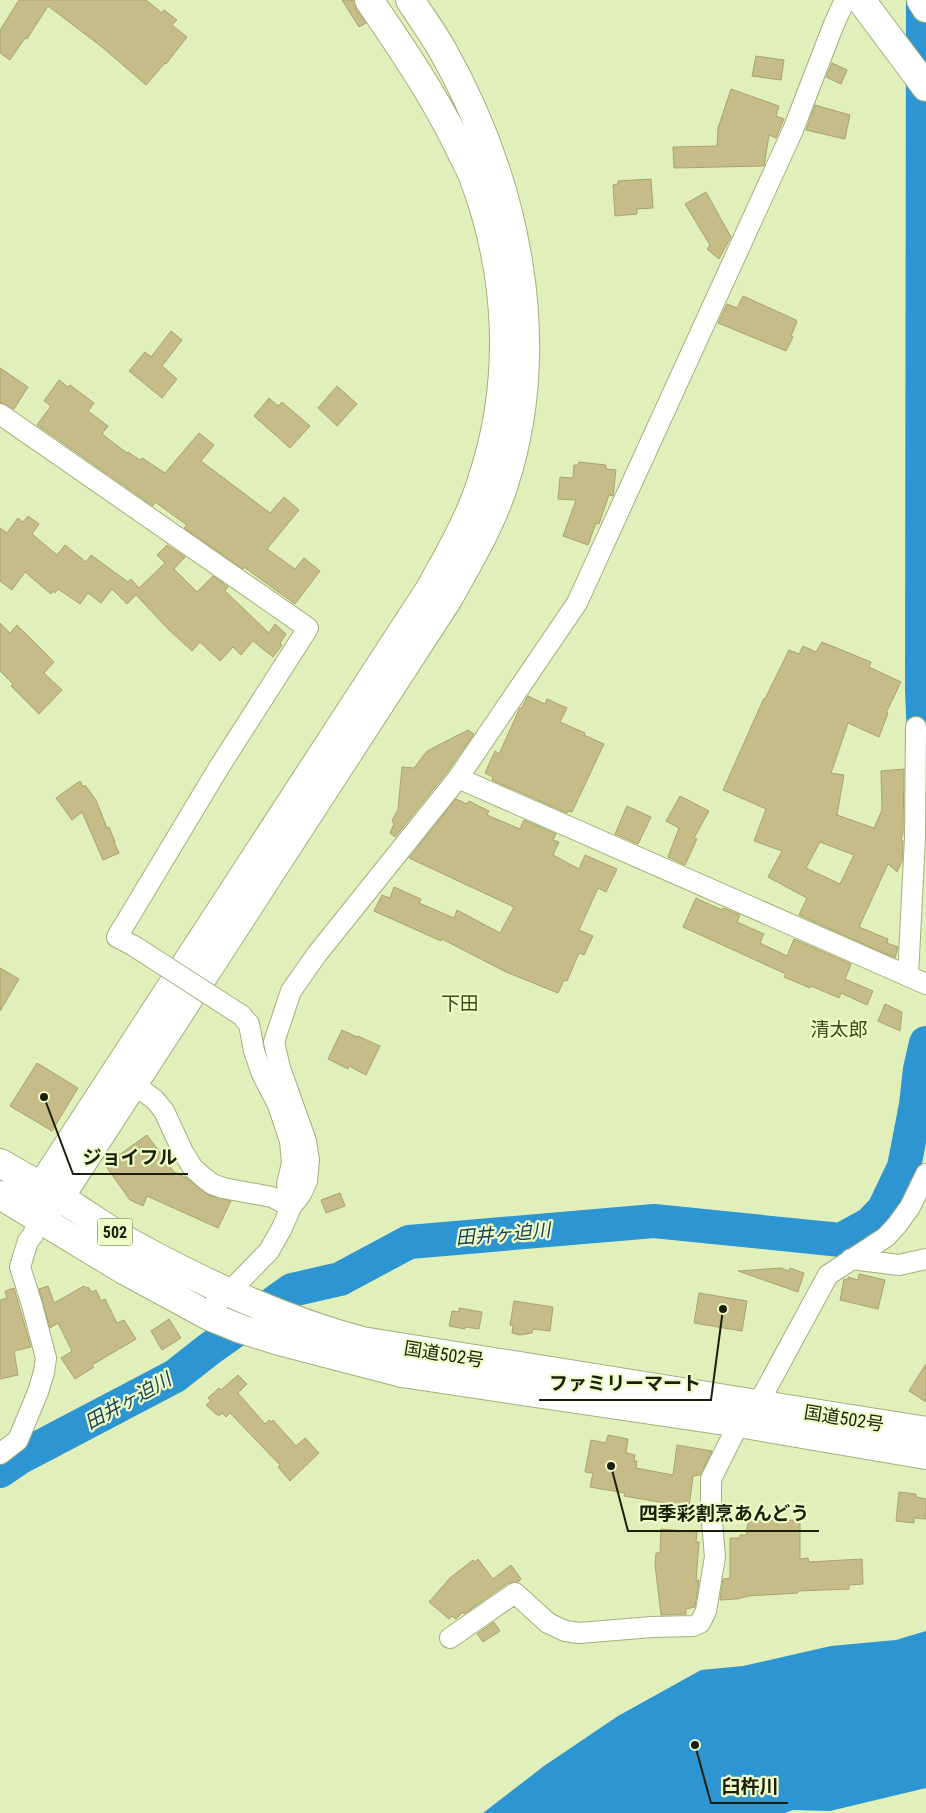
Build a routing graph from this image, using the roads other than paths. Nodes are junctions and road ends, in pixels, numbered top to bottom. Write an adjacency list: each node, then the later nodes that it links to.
1 (369, 0): 15 (highway)
2 (410, 0): 12 (highway)
3 (844, 0): 10 (street)
4 (861, 0): 7 (highway)
5 (921, 0): 6 (highway)
6 (926, 8)
7 (926, 87)
8 (0, 414): 17 (street, bridge)
9 (916, 728): 11 (street)
10 (458, 778): 11 (street); 17 (street)
11 (918, 981)
12 (134, 1084): 15 (highway); 17 (street)
13 (0, 1163): 15 (highway, 国道502号 / 502)
14 (926, 1174): 19 (street)
15 (51, 1192): 18 (highway); 21 (highway, 国道502号 / 502)
16 (0, 1195): 18 (highway, 国道502号 / 502)
17 (291, 1207): 21 (street)
18 (38, 1218): 22 (highway, 国道502号 / 502); 26 (street)
19 (851, 1259): 20 (street); 24 (street)
20 (926, 1259)
21 (231, 1294): 22 (street); 23 (highway, 国道502号 / 502)
22 (207, 1314): 23 (highway, 国道502号 / 502)
23 (288, 1331): 24 (highway, 国道502号 / 502)
24 (749, 1414): 25 (highway, 国道502号 / 502); 27 (highway, 国道502号 / 502); 28 (street)
25 (926, 1432)
26 (0, 1454)
27 (926, 1455)
28 (450, 1638)

